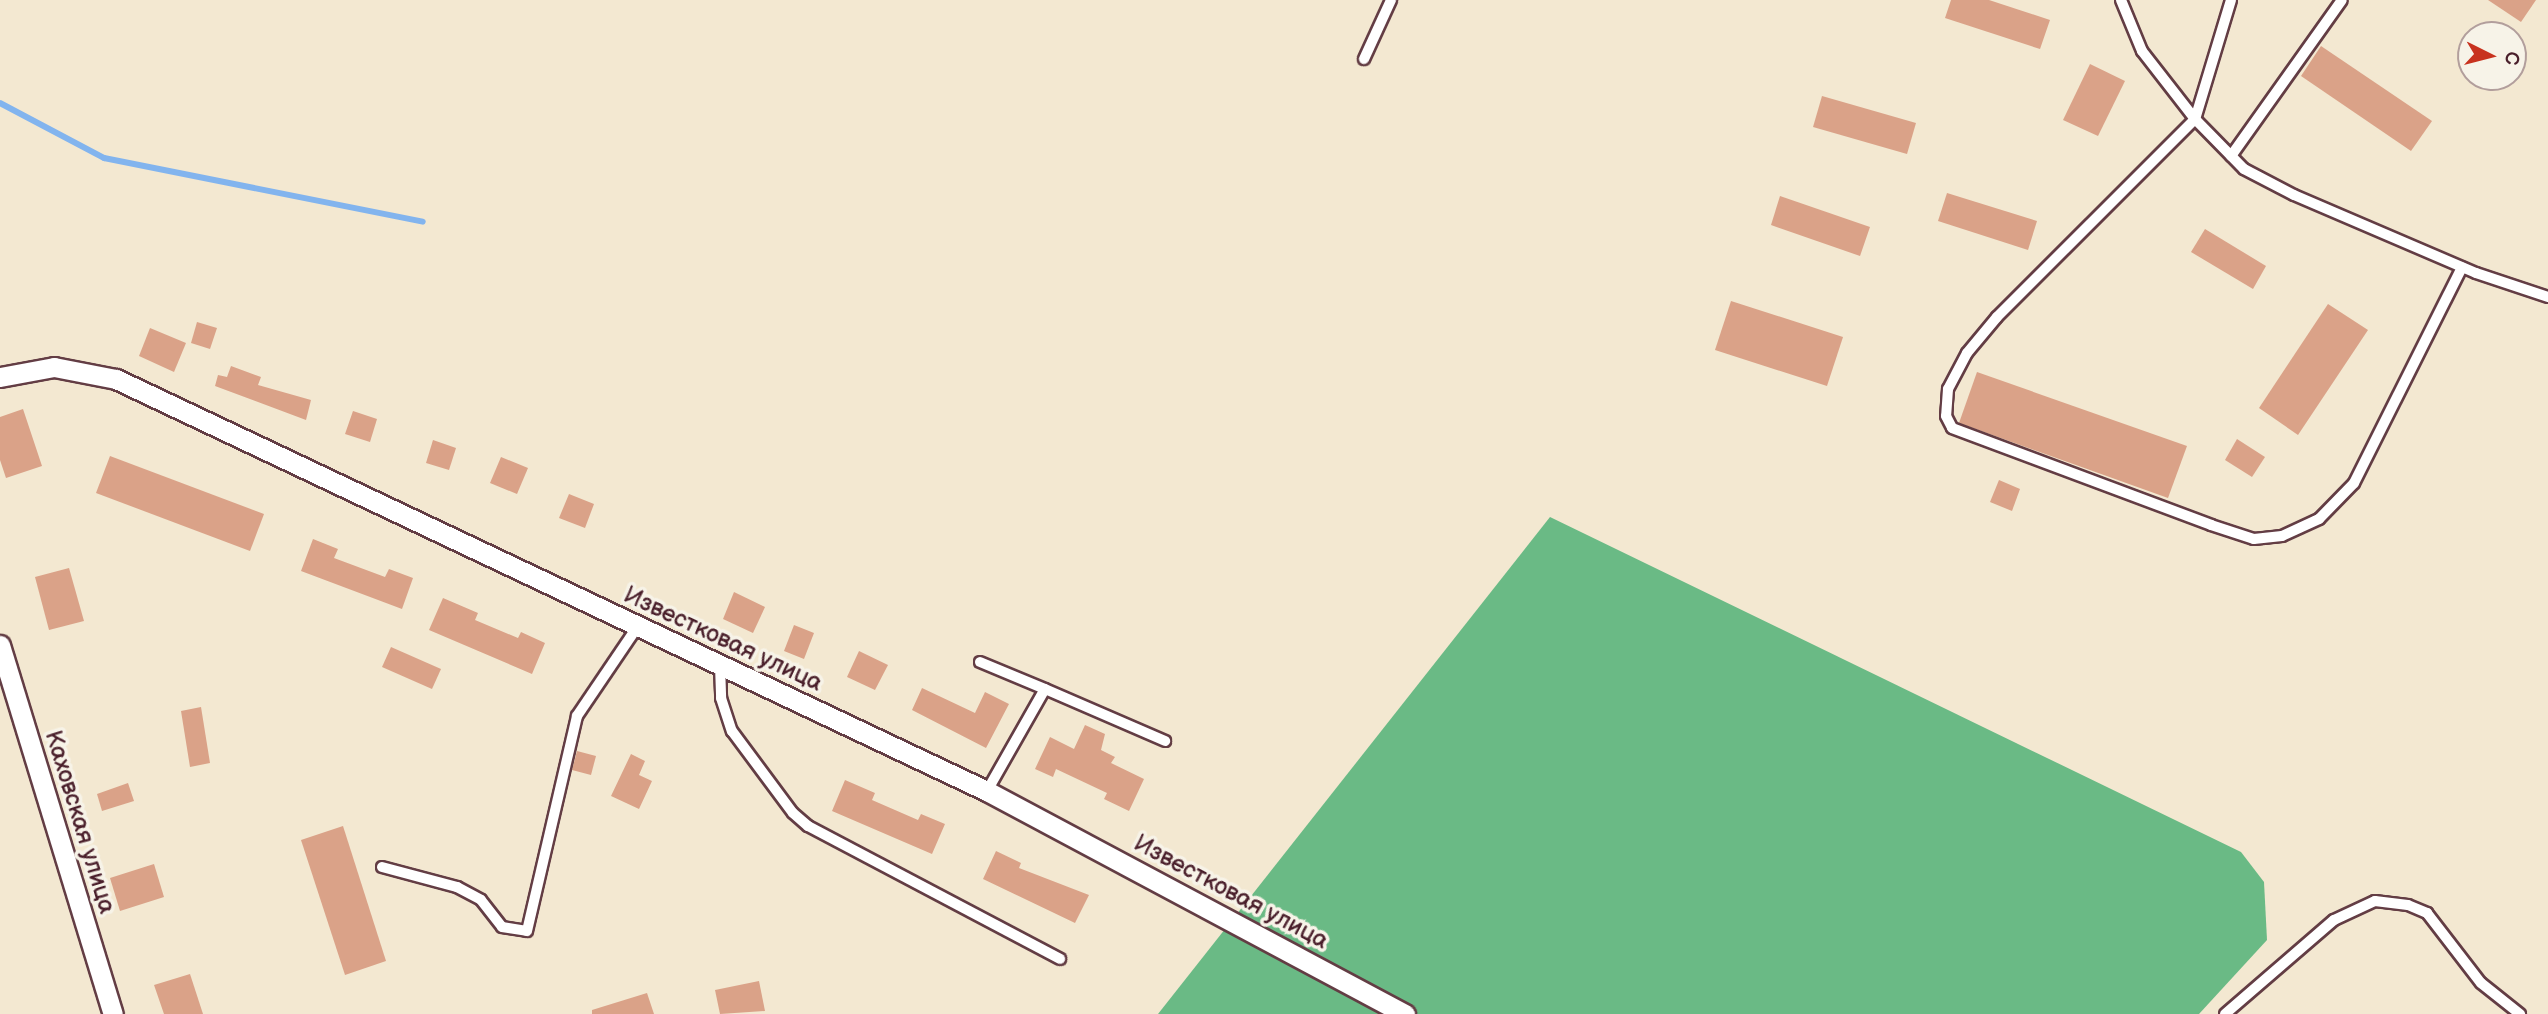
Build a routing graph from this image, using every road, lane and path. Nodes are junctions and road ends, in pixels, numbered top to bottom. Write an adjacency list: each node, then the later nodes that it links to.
1 (1391, 0): 5 (lane)
2 (2121, 0): 6 (lane)
3 (2231, 0): 6 (lane)
4 (2342, 0): 7 (lane)
5 (1364, 59)
6 (2195, 119): 7 (lane); 8 (lane)
7 (2231, 156): 8 (lane)
8 (2462, 267): 9 (lane)
9 (2548, 297)
10 (0, 377): 11 (street, Известковая улица)
11 (638, 626): 14 (street, Известковая улица); 18 (lane)
12 (0, 645): 20 (street, Каховская улица)
13 (980, 662): 15 (lane)
14 (720, 665): 17 (street, Известковая улица); 19 (lane)
15 (1045, 689): 16 (lane); 17 (lane)
16 (1165, 741)
17 (987, 791): 21 (street, Известковая улица)
18 (382, 867)
19 (1060, 958)
20 (113, 1014)
21 (1405, 1014)
22 (2225, 1014): 23 (lane)
23 (2521, 1014)

